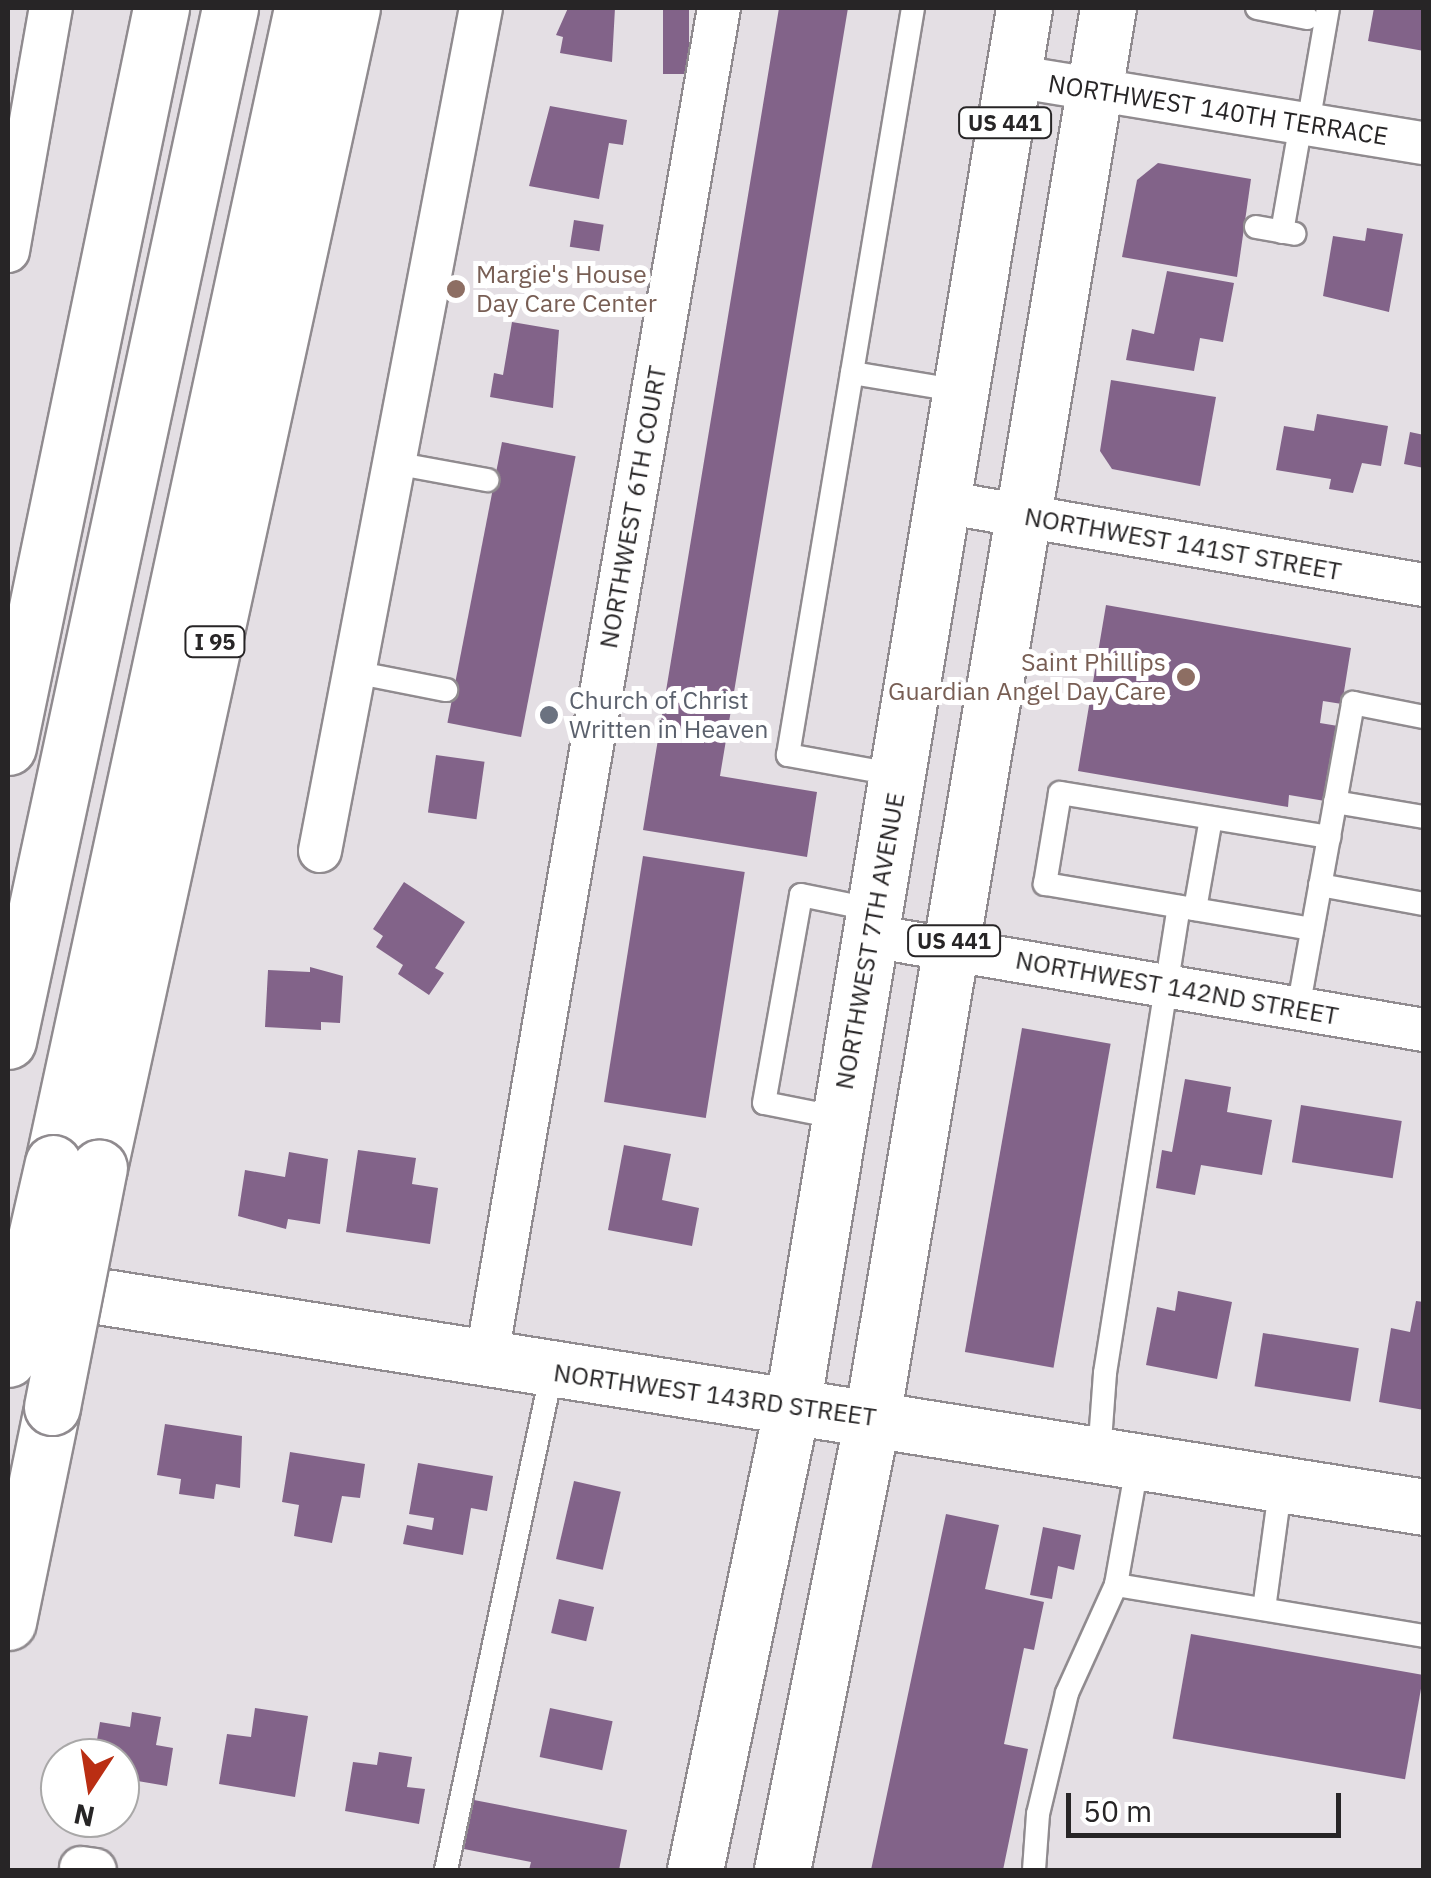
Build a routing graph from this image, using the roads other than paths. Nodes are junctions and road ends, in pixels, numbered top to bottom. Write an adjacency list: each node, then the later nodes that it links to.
1 (51, 8): 22 (street)
2 (144, 8): 21 (main road)
3 (161, 8): 21 (main road)
4 (230, 8): 49 (main road)
5 (302, 8): 51 (main road)
6 (352, 8): 17 (main road, I 95)
7 (361, 8): 17 (main road)
8 (481, 8): 25 (street)
9 (719, 8): 54 (street, NORTHWEST 6TH COURT)
10 (913, 8): 23 (lane)
11 (1024, 8): 15 (main road, NORTHWEST 7TH AVENUE / US 441)
12 (1108, 8): 16 (main road, US 441)
13 (1257, 8): 14 (lane)
14 (1318, 13): 18 (lane)
15 (1013, 76): 16 (street, NORTHWEST 140TH TERRACE); 24 (main road, NORTHWEST 7TH AVENUE / US 441)
16 (1095, 89): 18 (street, NORTHWEST 140TH TERRACE); 28 (main road, US 441)
17 (331, 116): 51 (main road, I 95)
18 (1305, 124): 19 (street, NORTHWEST 140TH TERRACE); 20 (lane)
19 (1424, 143)
20 (1256, 228)
21 (118, 234): 33 (main road)
22 (8, 251)
23 (852, 373): 24 (lane); 34 (lane)
24 (961, 391): 27 (main road, NORTHWEST 7TH AVENUE / US 441)
25 (394, 463): 26 (lane); 30 (street)
26 (488, 480)
27 (943, 502): 28 (street, NORTHWEST 141ST STREET); 34 (main road, NORTHWEST 7TH AVENUE / US 441)
28 (1023, 516): 29 (street, NORTHWEST 141ST STREET); 45 (main road, US 441)
29 (1424, 586)
30 (354, 672): 31 (lane); 39 (street)
31 (446, 690)
32 (1424, 717): 35 (lane)
33 (8, 748)
34 (898, 775): 43 (main road, NORTHWEST 7TH AVENUE / US 441)
35 (1335, 802): 36 (lane); 38 (lane)
36 (1424, 817)
37 (1211, 818): 38 (lane); 42 (lane); 42 (lane)
38 (1328, 837): 40 (lane)
39 (320, 850)
40 (1320, 885): 41 (lane); 44 (lane)
41 (1424, 904)
42 (1187, 908): 44 (lane); 46 (lane)
43 (873, 923): 45 (street, NORTHWEST 142ND STREET); 50 (main road, NORTHWEST 7TH AVENUE / US 441); 50 (lane)
44 (1312, 929): 47 (lane)
45 (952, 950): 46 (street, NORTHWEST 142ND STREET); 57 (main road, US 441)
46 (1166, 986): 47 (street, NORTHWEST 142ND STREET); 58 (lane)
47 (1298, 1009): 48 (street, NORTHWEST 142ND STREET)
48 (1424, 1030)
49 (8, 1041)
50 (840, 1118): 56 (main road, NORTHWEST 7TH AVENUE / US 441)
51 (76, 1166): 53 (main road, bridge); 63 (main road, I 95, bridge)
52 (8, 1282): 54 (main road, NORTHWEST 143RD STREET)
53 (8, 1359)
54 (486, 1360): 55 (main road, NORTHWEST 143RD STREET)
55 (552, 1371): 56 (main road, NORTHWEST 143RD STREET); 65 (lane)
56 (792, 1408): 57 (main road, NORTHWEST 143RD STREET); 66 (main road, NORTHWEST 7TH AVENUE / US 441)
57 (872, 1418): 58 (main road, NORTHWEST 143RD STREET); 67 (main road, US 441)
58 (1119, 1458): 59 (main road, NORTHWEST 143RD STREET); 61 (lane)
59 (1281, 1484): 60 (main road, NORTHWEST 143RD STREET); 62 (lane)
60 (1424, 1507)
61 (1116, 1585): 62 (lane); 68 (lane)
62 (1264, 1609): 64 (lane)
63 (8, 1622)
64 (1424, 1636)
65 (446, 1870)
66 (695, 1870)
67 (782, 1870)
68 (1034, 1870)

